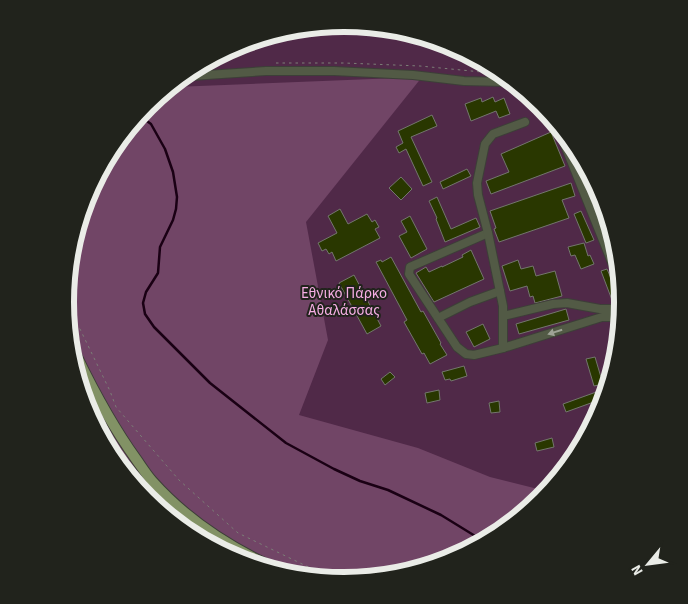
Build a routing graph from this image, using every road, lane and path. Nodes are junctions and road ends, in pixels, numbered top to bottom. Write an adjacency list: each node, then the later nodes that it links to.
1 (198, 75): 2 (street)
2 (499, 82)
3 (525, 122): 5 (street)
4 (566, 150): 6 (street)
5 (488, 233): 7 (street); 12 (street)
6 (609, 255)
7 (500, 291): 10 (street); 12 (street)
8 (614, 310): 9 (street)
9 (601, 313): 10 (street); 11 (street); 14 (street, one-way to 14)
10 (503, 316): 14 (street)
11 (613, 316)
12 (438, 318): 14 (street)
13 (75, 323): 17 (path)
14 (503, 348)
15 (83, 369): 16 (main road)
16 (238, 550)
17 (314, 570)

